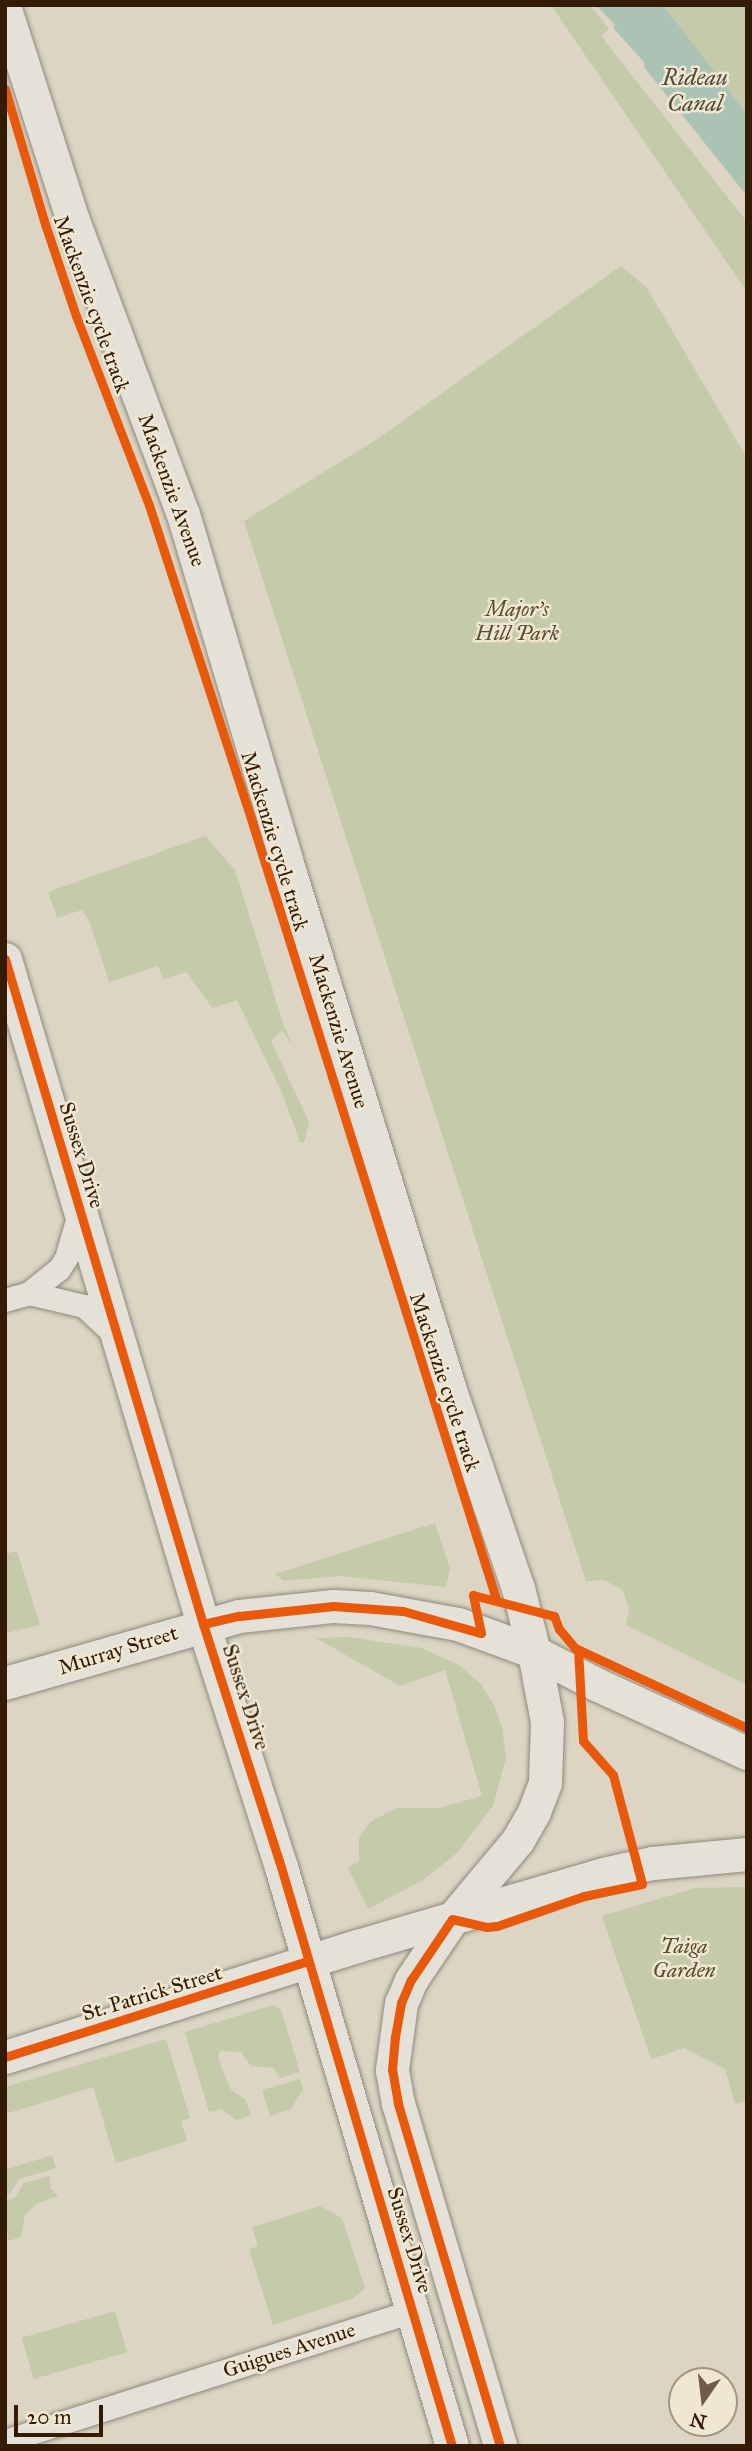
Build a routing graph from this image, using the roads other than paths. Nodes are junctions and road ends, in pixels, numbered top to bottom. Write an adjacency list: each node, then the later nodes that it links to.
1 (5, 9): 8 (main road, Mackenzie Avenue)
2 (5, 959): 3 (main road, Sussex Drive)
3 (80, 1210): 4 (street); 6 (main road, Sussex Drive)
4 (29, 1293): 5 (street); 6 (street)
5 (5, 1300)
6 (118, 1338): 7 (main road, Sussex Drive)
7 (204, 1624): 8 (main road, Murray Street); 9 (main road, Murray Street); 13 (main road, Sussex Drive)
8 (534, 1652): 10 (main road, Murray Street); 12 (main road, Mackenzie Avenue)
9 (5, 1684)
10 (747, 1753)
11 (747, 1854): 12 (main road, St. Patrick Street)
12 (452, 1919): 13 (main road, St. Patrick Street); 18 (main road, Sussex Drive)
13 (309, 1961): 14 (main road, St. Patrick Street); 15 (main road, Sussex Drive)
14 (5, 2057)
15 (413, 2311): 16 (street, Guigues Avenue); 17 (main road, Sussex Drive)
16 (5, 2441)
17 (452, 2446)
18 (500, 2446)

